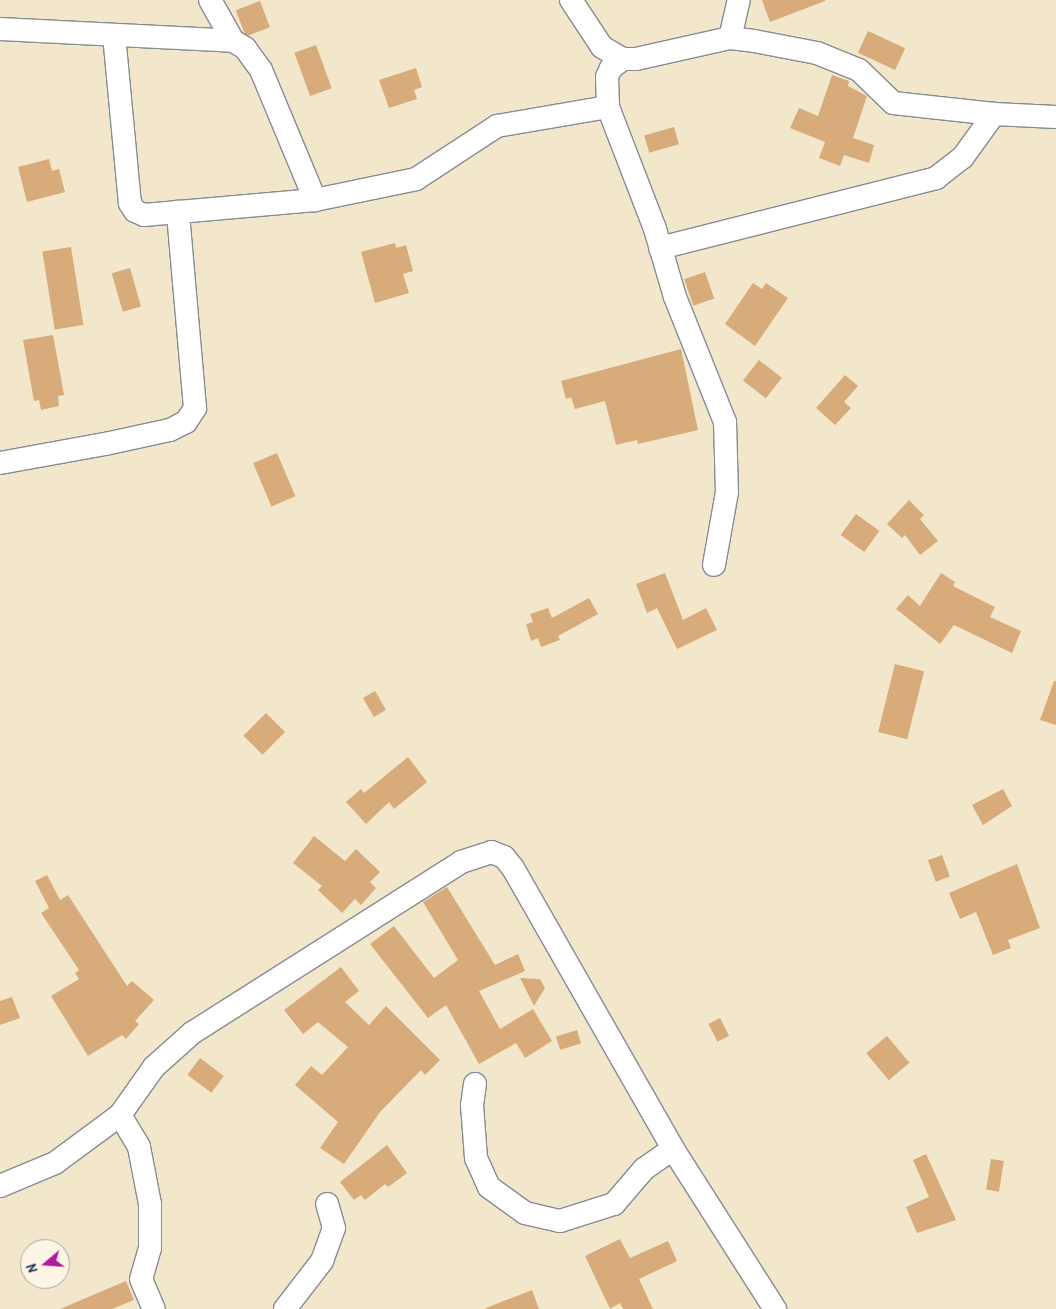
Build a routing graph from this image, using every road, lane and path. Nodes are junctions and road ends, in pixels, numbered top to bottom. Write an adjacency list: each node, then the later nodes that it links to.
1 (210, 0): 7 (street)
2 (571, 0): 8 (street)
3 (739, 0): 6 (street)
4 (0, 29): 5 (street)
5 (114, 35): 7 (street); 13 (street)
6 (730, 38): 8 (street); 10 (street)
7 (232, 41): 12 (street)
8 (623, 59): 9 (street)
9 (608, 107): 12 (street); 14 (street)
10 (994, 114): 11 (street); 14 (street)
11 (1056, 117)
12 (315, 200): 13 (street)
13 (178, 212): 15 (street)
14 (660, 248): 16 (street)
15 (0, 463)
16 (714, 565)
17 (475, 1084): 19 (street)
18 (120, 1115): 19 (street); 20 (street); 22 (street)
19 (673, 1149): 24 (street)
20 (0, 1186)
21 (327, 1204): 23 (street)
22 (154, 1309)
23 (285, 1309)
24 (775, 1309)

